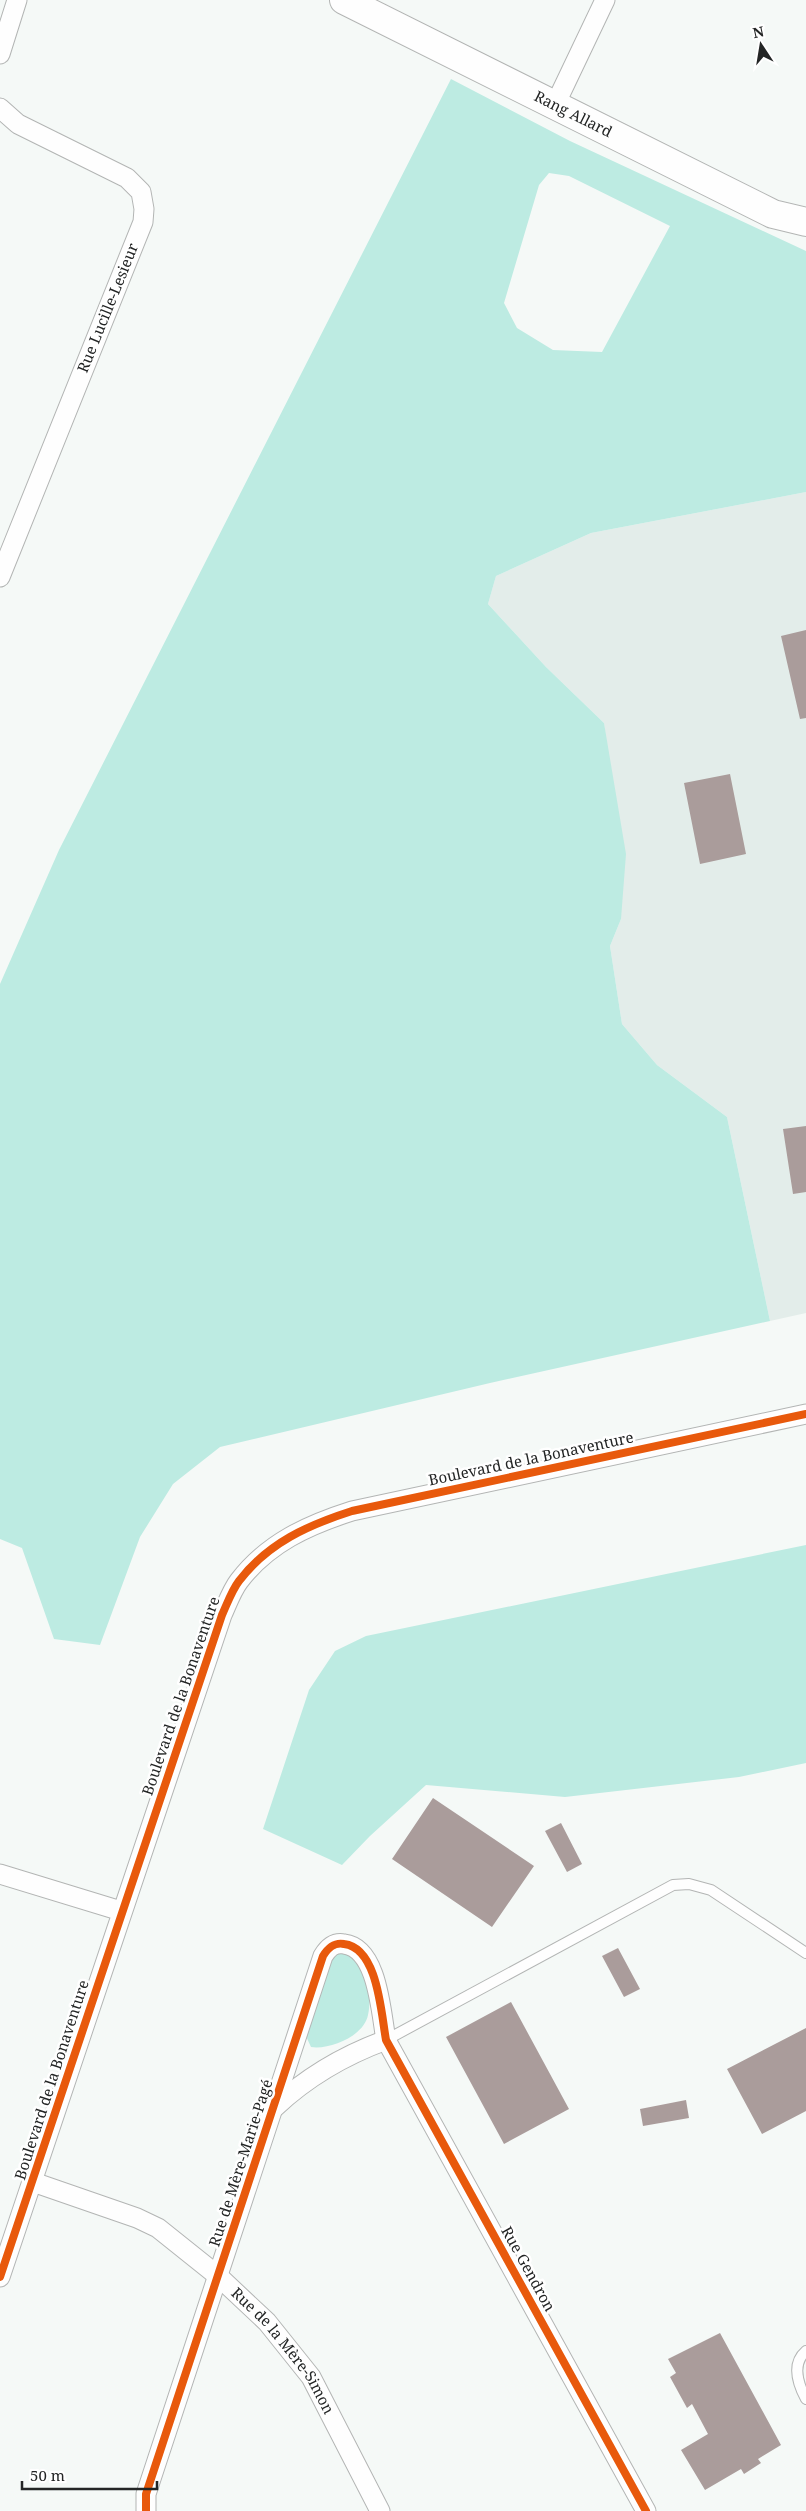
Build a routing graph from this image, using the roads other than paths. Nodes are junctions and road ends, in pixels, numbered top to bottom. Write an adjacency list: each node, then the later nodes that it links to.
1 (17, 0): 5 (street)
2 (344, 0): 4 (street, Rang Allard)
3 (605, 0): 6 (street)
4 (375, 7): 6 (street, Rang Allard)
5 (0, 54)
6 (554, 107): 8 (street, Rang Allard)
7 (0, 108): 9 (street, Rue Lucille-Lesieur)
8 (806, 222)
9 (0, 577)
10 (806, 1414): 12 (street, Boulevard de la Bonaventure)
11 (0, 1874): 12 (street)
12 (121, 1911): 16 (street, Boulevard de la Bonaventure)
13 (806, 1953): 14 (lane)
14 (386, 2040): 15 (street, Rue de Mère-Marie-Pagé); 15 (street, Rue de Mère-Marie-Pagé); 23 (street, Rue Gendron)
15 (274, 2108): 17 (street, Rue de Mère-Marie-Pagé)
16 (33, 2182): 17 (street, Rue de la Mère-Simon); 18 (street, Boulevard de la Bonaventure)
17 (218, 2276): 21 (street, Rue de Mère-Marie-Pagé); 22 (street, Rue de la Mère-Simon)
18 (0, 2277)
19 (806, 2351): 20 (lane)
20 (806, 2399)
21 (146, 2511)
22 (380, 2511)
23 (646, 2511)

